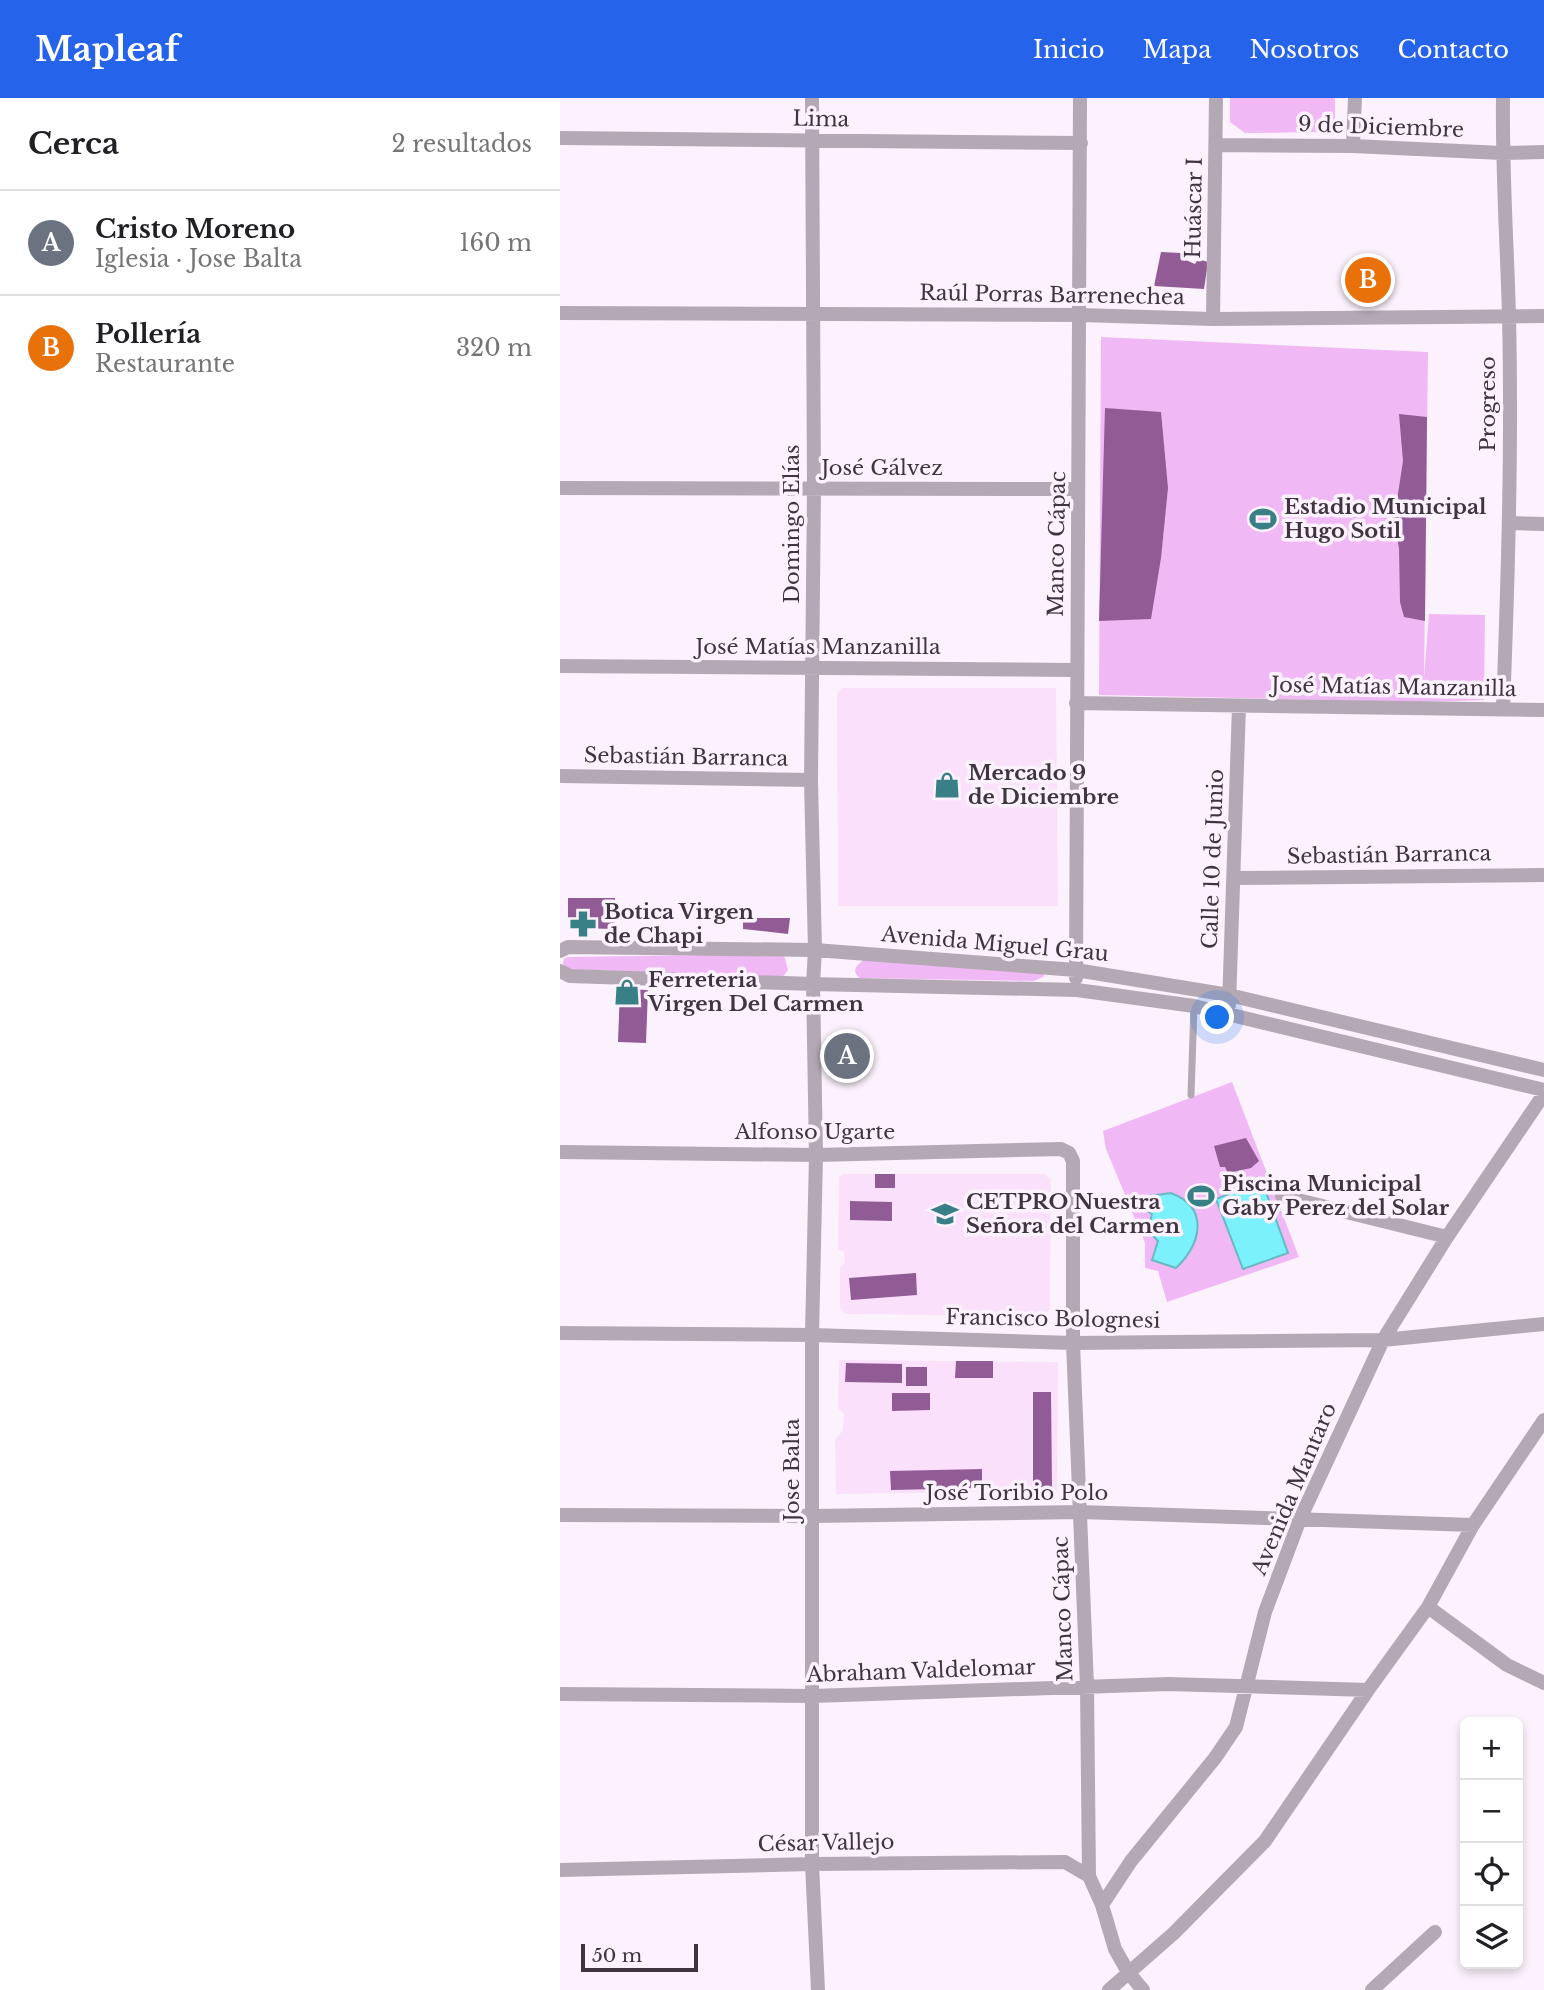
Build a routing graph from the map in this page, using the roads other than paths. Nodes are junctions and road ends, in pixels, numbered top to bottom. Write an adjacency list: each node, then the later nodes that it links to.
1 (812, 98): 7 (street, Domingo Elías)
2 (1080, 98): 8 (street, Manco Cápac)
3 (1216, 98): 9 (street, Huáscar I)
4 (1355, 98): 10 (street)
5 (1503, 98): 12 (street, Progreso)
6 (560, 138): 7 (street, Lima)
7 (813, 140): 8 (street, Lima); 14 (street, Domingo Elías)
8 (1081, 143): 15 (street, Manco Cápac)
9 (1216, 145): 10 (street, 9 de Diciembre); 18 (street, Huáscar I)
10 (1353, 146): 12 (street, 9 de Diciembre)
11 (1544, 152): 12 (street, 9 de Diciembre)
12 (1503, 153): 16 (street, Progreso)
13 (560, 313): 14 (street, Raúl Porras Barrenechea)
14 (813, 313): 15 (street, Raúl Porras Barrenechea); 20 (street, Domingo Elías)
15 (1080, 316): 18 (street, Raúl Porras Barrenechea); 21 (street, Manco Cápac)
16 (1509, 316): 17 (street, Raúl Porras Barrenechea); 18 (street, Raúl Porras Barrenechea); 22 (street, Progreso)
17 (1544, 316)
18 (1213, 319)
19 (560, 488): 20 (street, José Gálvez)
20 (814, 489): 21 (street, José Gálvez); 25 (street, Domingo Elías)
21 (1078, 489): 26 (street, Manco Cápac)
22 (1510, 523): 23 (street); 29 (street, Progreso)
23 (1544, 523)
24 (560, 666): 25 (street, José Matías Manzanilla)
25 (813, 667): 26 (street, José Matías Manzanilla); 32 (street, Domingo Elías)
26 (1077, 670): 27 (street, Manco Cápac)
27 (1076, 703): 28 (street, José Matías Manzanilla); 37 (street, Manco Cápac)
28 (1239, 706): 29 (street, José Matías Manzanilla); 34 (street, Calle 10 de Junio)
29 (1503, 709): 30 (street, José Matías Manzanilla)
30 (1544, 710)
31 (560, 776): 32 (street, Sebastián Barranca)
32 (811, 780): 35 (street, Domingo Elías)
33 (1544, 875): 34 (street, Sebastián Barranca)
34 (1234, 878): 41 (street, Calle 10 de Junio)
35 (815, 950): 36 (street, Avenida Miguel Grau); 37 (street, Avenida Miguel Grau); 39 (street, Jose Balta)
36 (560, 951)
37 (1076, 970): 40 (street, Manco Cápac); 41 (street, Avenida Miguel Grau)
38 (560, 971): 39 (street, Avenida Miguel Grau)
39 (813, 984): 40 (street, Avenida Miguel Grau); 49 (street, Jose Balta)
40 (1077, 990): 42 (street, Avenida Miguel Grau)
41 (1229, 995): 43 (street, Calle 10 de Junio); 44 (street, Avenida Miguel Grau)
42 (1194, 1006): 43 (street, Avenida Miguel Grau); 46 (lane)
43 (1228, 1013): 45 (street, Avenida Miguel Grau)
44 (1544, 1070)
45 (1544, 1092): 51 (street, Avenida Mantaro)
46 (1191, 1095)
47 (560, 1152): 49 (street, Alfonso Ugarte)
48 (1069, 1153): 49 (street, Alfonso Ugarte); 56 (street, Manco Cápac)
49 (816, 1155): 54 (street, Jose Balta)
50 (1282, 1196): 51 (street)
51 (1447, 1237): 55 (street, Avenida Mantaro)
52 (1544, 1324): 55 (street, Francisco Bolognesi)
53 (560, 1333): 54 (street, Francisco Bolognesi)
54 (812, 1335): 56 (street, Francisco Bolognesi); 60 (street, Jose Balta)
55 (1383, 1340): 56 (street, Francisco Bolognesi); 61 (street, Avenida Mantaro)
56 (1073, 1343): 58 (street, Manco Cápac)
57 (1544, 1420): 62 (street)
58 (1080, 1513): 60 (street, José Toribio Polo); 61 (street, José Toribio Polo); 65 (street, Manco Cápac)
59 (560, 1515): 60 (street, José Toribio Polo)
60 (813, 1517): 69 (street, Jose Balta)
61 (1300, 1519): 62 (street, José Toribio Polo); 66 (street, Avenida Mantaro)
62 (1473, 1525): 63 (street)
63 (1428, 1607): 64 (street); 67 (street)
64 (1544, 1683)
65 (1087, 1686): 66 (street, Abraham Valdelomar); 69 (street, Abraham Valdelomar); 72 (street, Manco Cápac)
66 (1245, 1686): 67 (street, Abraham Valdelomar); 73 (street, Avenida Mantaro)
67 (1368, 1690): 75 (street)
68 (560, 1695): 69 (street, Abraham Valdelomar)
69 (813, 1696): 70 (street, Jose Balta)
70 (812, 1864): 71 (street, César Vallejo); 72 (street, César Vallejo); 76 (street, Jose Balta)
71 (560, 1870)
72 (1089, 1876): 73 (street, Manco Cápac)
73 (1102, 1905): 75 (street, Manco Cápac)
74 (1435, 1932): 79 (street)
75 (1128, 1972): 77 (street); 78 (street, Manco Cápac)
76 (818, 1990)
77 (1109, 1990)
78 (1143, 1990)
79 (1372, 1990)

